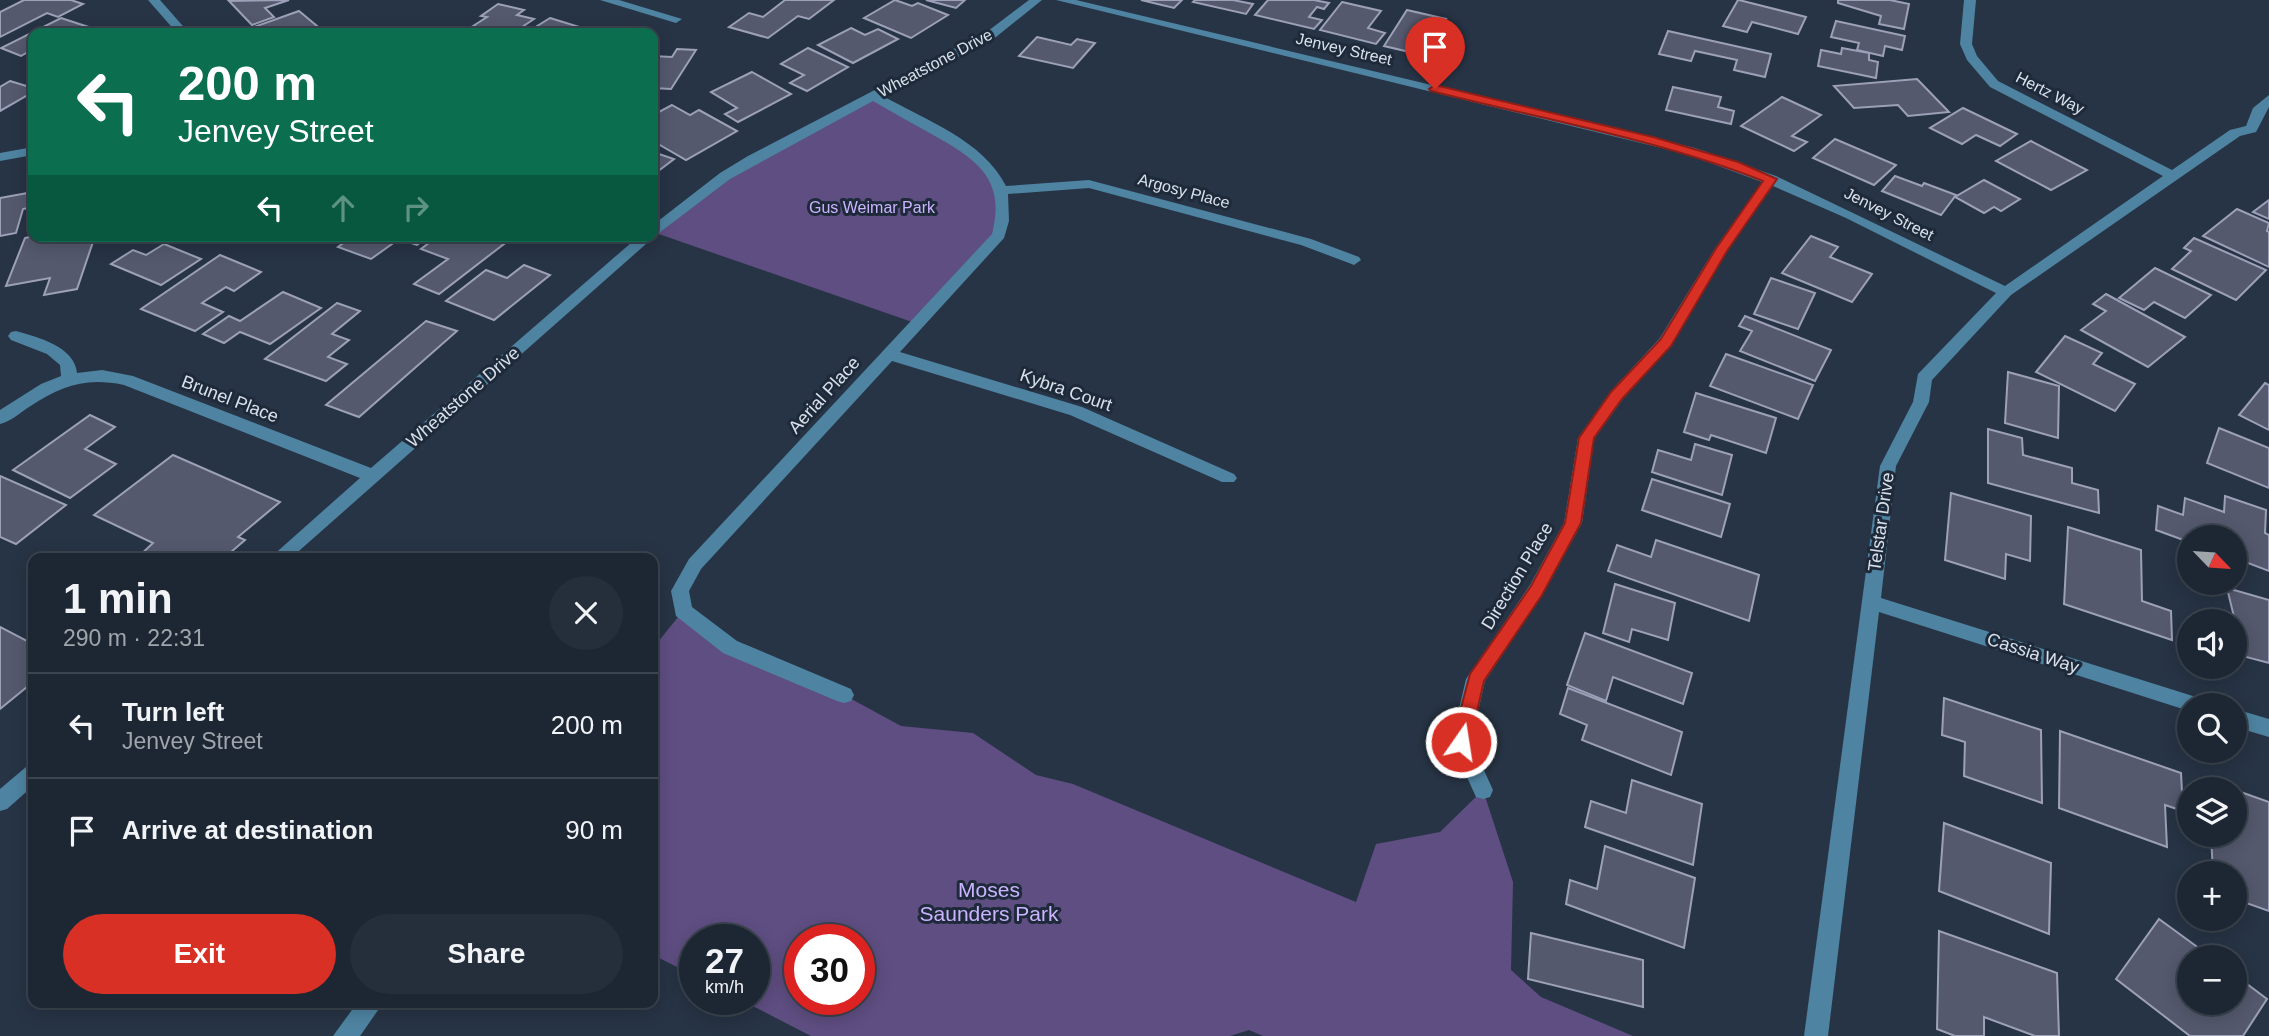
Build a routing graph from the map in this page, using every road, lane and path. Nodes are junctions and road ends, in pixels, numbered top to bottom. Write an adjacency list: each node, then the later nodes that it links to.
1 (153, 0): 7 (street)
2 (606, 0): 6 (street)
3 (1036, 0): 8 (street, Wheatstone Drive)
4 (1062, 0): 13 (street, Jenvey Street)
5 (1970, 0): 12 (street, Hertz Way)
6 (676, 19)
7 (178, 28)
8 (873, 96): 14 (street); 15 (street, Wheatstone Drive)
9 (2269, 99): 12 (street, Telstar Drive)
10 (28, 152): 11 (street)
11 (0, 157)
12 (2173, 176): 18 (street, Telstar Drive)
13 (1771, 179): 18 (street, Jenvey Street); 32 (street, Direction Place)
14 (1000, 190): 17 (street, Argosy Place); 20 (street, Aerial Place)
15 (658, 228)
16 (640, 242): 23 (street, Wheatstone Drive)
17 (1354, 260)
18 (2006, 292): 26 (street, Telstar Drive)
19 (16, 336): 21 (street)
20 (887, 354): 24 (street, Kybra Court); 27 (street, Aerial Place)
21 (69, 379): 22 (street, Brunel Place); 23 (street, Brunel Place)
22 (0, 418)
23 (373, 476): 25 (street, Wheatstone Drive)
24 (1228, 478)
25 (285, 553)
26 (1870, 602): 28 (street, Cassia Way); 36 (street, Telstar Drive)
27 (844, 695)
28 (2177, 699)
29 (2247, 722): 30 (street)
30 (2269, 728)
31 (28, 777): 33 (street)
32 (1483, 790)
33 (0, 802)
34 (367, 1008): 35 (street)
35 (345, 1036)
36 (1816, 1036)

